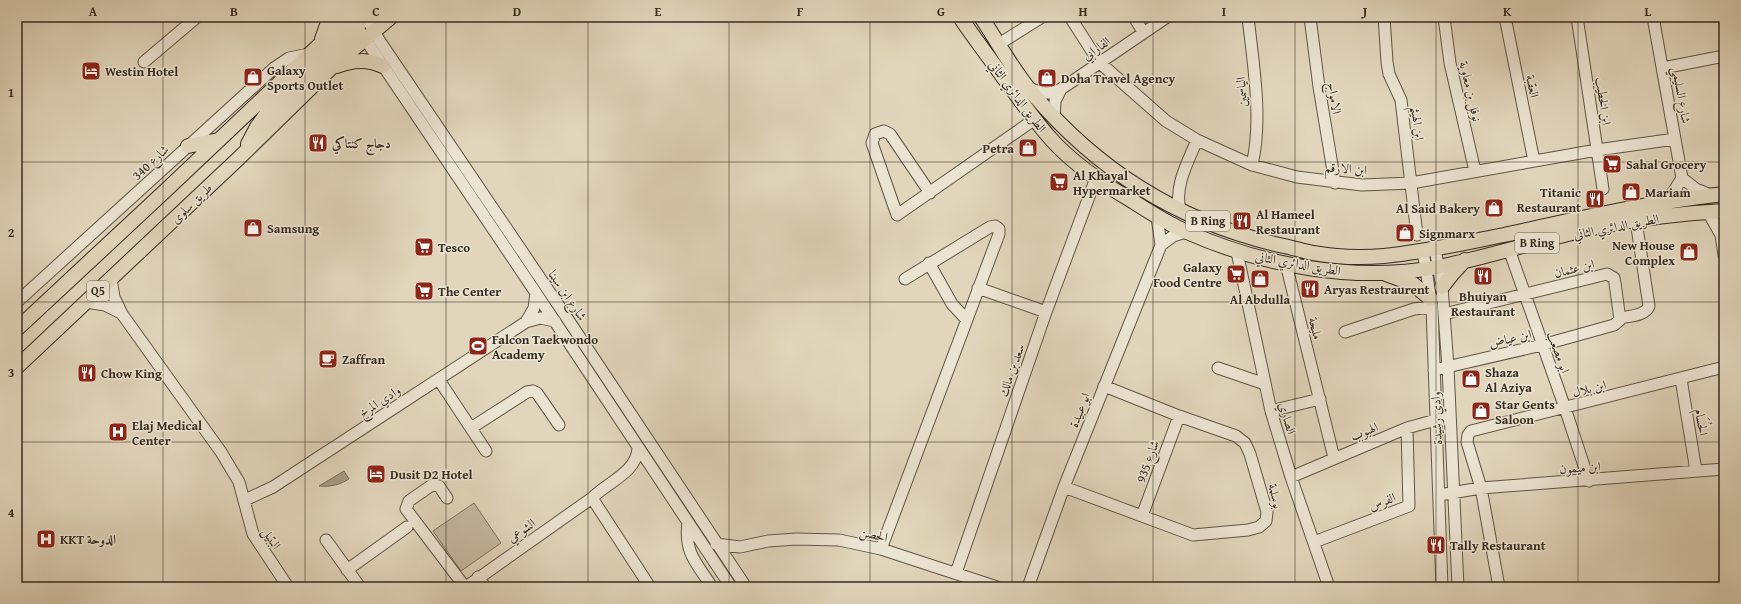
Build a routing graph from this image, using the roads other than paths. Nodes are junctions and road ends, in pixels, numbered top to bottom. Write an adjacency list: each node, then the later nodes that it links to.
1 (197, 17): 24 (street)
2 (330, 17): 20 (main road)
3 (391, 17): 19 (main road, Q5)
4 (960, 17): 32 (main road, الطريق الدائري الثاني / B Ring)
5 (981, 17): 21 (main road, الطريق الدائري الثاني / B Ring)
6 (1042, 17): 21 (street)
7 (1070, 17): 25 (street, ابن الارقم)
8 (1134, 17): 18 (street)
9 (1167, 17): 18 (street, الفارابي)
10 (1248, 17): 40 (street, الياسمين)
11 (1310, 17): 45 (street, الامواج)
12 (1384, 17): 44 (street, ابن الهيثم)
13 (1444, 17): 41 (street, نوفل بن معاوية)
14 (1505, 17): 39 (street, العقبة)
15 (1577, 17): 37 (street, ابن الخطيب)
16 (1653, 17): 28 (street, شارع السليمي)
17 (360, 19): 19 (main road); 20 (main road, طريق سلوى / Q5); 38 (main road)
18 (1143, 32): 25 (street, الفارابي)
19 (370, 36): 26 (street, شارع ابن سينا); 27 (main road, طريق سلوى / Q5); 126 (street, شارع ابن سينا)
20 (321, 43): 22 (main road, طريق سلوى / Q5)
21 (999, 44): 29 (main road, الطريق الدائري الثاني / B Ring)
22 (309, 54): 34 (main road, طريق سلوى / Q5); 36 (street, شارع 340)
23 (1724, 56): 28 (street)
24 (144, 62)
25 (1099, 62): 30 (street, الفارابي); 35 (street, ابن الارقم)
26 (383, 66): 27 (main road); 73 (street, شارع ابن سينا)
27 (331, 68): 38 (main road, طريق سلوى / Q5)
28 (1663, 68): 33 (street, شارع السليمي)
29 (1027, 86): 30 (street, الفارابي); 31 (main road, الطريق الدائري الثاني / B Ring)
30 (1061, 89): 31 (street)
31 (1054, 118): 50 (main road, الطريق الدائري الثاني / B Ring)
32 (1035, 119): 42 (main road, الطريق الدائري الثاني / B Ring); 47 (street)
33 (1676, 138): 37 (street, ابن الارقم); 43 (street, شارع السليمي)
34 (220, 140): 36 (main road); 85 (main road, طريق سلوى / Q5)
35 (1197, 140): 40 (street, ابن الارقم); 50 (street)
36 (188, 146): 75 (street, شارع 340)
37 (1596, 150): 39 (street, ابن الارقم); 46 (street, ابن الخطيب)
38 (244, 154): 69 (main road, طريق سلوى / Q5)
39 (1534, 161): 41 (street, ابن الارقم)
40 (1252, 165): 45 (street, ابن الارقم)
41 (1475, 171): 44 (street, ابن الارقم)
42 (1096, 178): 53 (main road, الطريق الدائري الثاني / B Ring); 78 (street, سعد بن مالك)
43 (1682, 178): 48 (street); 49 (street)
44 (1411, 182): 45 (street, ابن الارقم); 57 (street, ابن الهيثم)
45 (1335, 183)
46 (1602, 188)
47 (930, 193): 47 (street)
48 (1718, 195): 49 (main road, الطريق الدائري الثاني / B Ring)
49 (1664, 202): 60 (main road, الطريق الدائري الثاني / B Ring)
50 (1180, 210): 60 (main road, الطريق الدائري الثاني / B Ring)
51 (1724, 211): 52 (main road, الطريق الدائري الثاني / B Ring)
52 (1708, 212): 54 (main road, الطريق الدائري الثاني / B Ring); 58 (street)
53 (1157, 217): 56 (main road, الطريق الدائري الثاني / B Ring); 59 (street)
54 (1636, 221): 64 (main road, الطريق الدائري الثاني / B Ring); 81 (street)
55 (1724, 224): 58 (street)
56 (1186, 232): 59 (street); 61 (main road, الطريق الدائري الثاني / B Ring)
57 (1417, 235)
58 (1721, 235): 62 (street)
59 (1161, 245): 96 (street, ابو عبيدة)
60 (1429, 250): 67 (street, وادي رشيدة)
61 (1238, 252): 66 (main road, الطريق الدائري الثاني / B Ring); 95 (street, الصاري)
62 (1724, 254)
63 (1511, 255): 74 (street, ابو مصعب)
64 (1465, 260): 67 (main road, الطريق الدائري الثاني / B Ring); 71 (main road)
65 (929, 263): 70 (street); 72 (street); 82 (street)
66 (1286, 264): 68 (main road, الطريق الدائري الثاني / B Ring); 97 (street, مليحة)
67 (1432, 268): 68 (main road, الطريق الدائري الثاني / B Ring); 71 (street, وادي رشيدة); 77 (street, وادي رشيدة)
68 (1380, 272): 77 (main road)
69 (110, 279): 76 (main road, طريق سلوى / Q5); 80 (street, البتيل)
70 (904, 279)
71 (1442, 287): 79 (street, وادي رشيدة)
72 (978, 288): 78 (street); 82 (street)
73 (536, 293): 83 (street, شارع ابن سينا); 84 (street)
74 (1524, 296): 79 (street, ابن عثمان); 81 (street, ابن عثمان); 87 (street, ابو مصعب)
75 (17, 302)
76 (86, 302): 80 (street); 88 (main road, طريق سلوى / Q5)
77 (1431, 303): 86 (street); 92 (street, وادي رشيدة)
78 (1046, 312): 131 (street, سعد بن مالك)
79 (1449, 313): 89 (street, وادي رشيدة)
80 (122, 314): 120 (street, البتيل)
81 (1620, 318): 87 (street, ابن عياض)
82 (966, 319): 128 (street)
83 (555, 321): 84 (street, وادي المرخ); 106 (street, شارع ابن سينا)
84 (526, 322): 94 (street, وادي المرخ)
85 (17, 329)
86 (1345, 332)
87 (1542, 345): 89 (street, ابن عياض); 98 (street, ابو مصعب)
88 (17, 367)
89 (1448, 367): 92 (street, ابن عياض); 101 (street, وادي رشيدة)
90 (1724, 367): 93 (street, ابن بلال)
91 (1218, 368): 95 (street)
92 (1434, 370): 102 (street, وادي رشيدة)
93 (1681, 379): 98 (street, ابن بلال); 111 (street, الحُسَام)
94 (439, 380): 104 (street); 120 (street, وادي المرخ)
95 (1265, 384): 99 (street, الصاري)
96 (1104, 386): 100 (street, بوسلمة); 114 (street, ابو عبيدة)
97 (1320, 399): 99 (street); 108 (street, مليحة)
98 (1565, 408): 113 (street, ابو مصعب); 115 (street, ابن بلال)
99 (1271, 411): 112 (street, الصاري)
100 (1178, 416): 121 (street, شارع 935); 121 (street, بوسلمة)
101 (1450, 416): 102 (street, الهبوب); 116 (street, وادي رشيدة)
102 (1437, 419): 105 (street, الهبوب); 117 (street, وادي رشيدة)
103 (559, 425): 104 (street)
104 (471, 428): 107 (street)
105 (1407, 428): 108 (street, الهبوب); 125 (street, الفرس)
106 (638, 448): 109 (street, شارع ابن سينا); 118 (street, الشوعي)
107 (486, 451)
108 (1334, 458): 112 (street, الهبوب)
109 (651, 468): 118 (street, الشوعي); 122 (street, شارع ابن سينا)
110 (1724, 469): 111 (street, ابن ميمون)
111 (1696, 471): 113 (street, ابن ميمون)
112 (1291, 476): 125 (street, الصاري)
113 (1589, 481): 115 (street, ابن ميمون)
114 (1064, 487): 121 (street, بوسلمة); 142 (street, ابو عبيدة)
115 (1481, 488): 116 (street, ابن ميمون); 146 (street)
116 (1453, 493): 117 (street, ابن ميمون); 145 (street, وادي رشيدة)
117 (1439, 495): 144 (street, وادي رشيدة)
118 (592, 497): 132 (street, الشوعي); 137 (street)
119 (447, 498): 135 (street)
120 (245, 500): 133 (street, البتيل)
121 (1142, 516)
122 (688, 522): 138 (street); 139 (street, شارع ابن سينا)
123 (407, 527): 130 (street)
124 (326, 540): 130 (street)
125 (1314, 542): 143 (street, الصاري)
126 (716, 544): 127 (street, الحصن); 129 (street, شارع ابن سينا)
127 (740, 547): 128 (street, الحصن); 129 (street)
128 (881, 550): 131 (street, الحصن)
129 (733, 568): 140 (street, شارع ابن سينا)
130 (347, 570): 134 (street)
131 (956, 573): 141 (street, الحصن)
132 (478, 577): 135 (street, الشوعي); 136 (street)
133 (288, 587)
134 (360, 587)
135 (465, 587)
136 (485, 587)
137 (650, 587)
138 (712, 587)
139 (731, 587)
140 (746, 587)
141 (997, 587)
142 (1028, 587)
143 (1329, 587)
144 (1442, 587)
145 (1458, 587)
146 (1499, 587)

